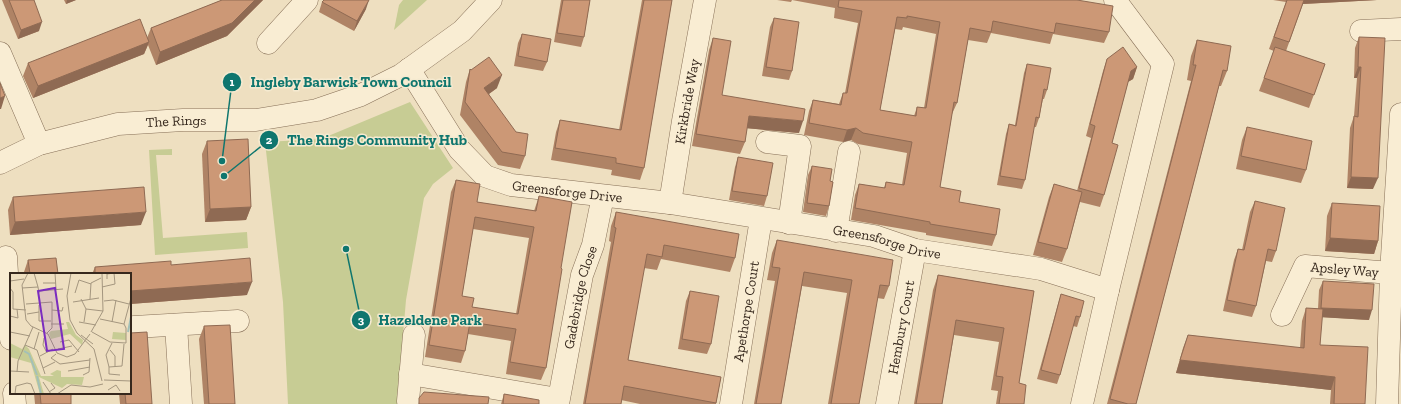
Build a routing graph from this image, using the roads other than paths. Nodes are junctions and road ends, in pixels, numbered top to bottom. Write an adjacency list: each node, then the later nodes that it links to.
1 (307, 0): 7 (street)
2 (491, 0): 9 (street, The Rings)
3 (705, 0): 16 (street, Kirkbride Way)
4 (1115, 0): 23 (street)
5 (1401, 29): 6 (street)
6 (1361, 31)
7 (268, 43)
8 (0, 53): 12 (street)
9 (409, 69): 12 (street, The Rings); 15 (street, Greensforge Drive)
10 (1401, 114): 22 (street, Apsley Way)
11 (767, 142): 18 (street)
12 (39, 144): 14 (street, The Rings)
13 (849, 152): 19 (street)
14 (0, 163)
15 (603, 196): 16 (street, Greensforge Drive); 33 (street, Gadebridge Close)
16 (670, 203): 17 (street, Greensforge Drive)
17 (761, 219): 18 (street, Greensforge Drive); 36 (street, Apethorpe Court)
18 (789, 223): 19 (street, Greensforge Drive)
19 (836, 231): 20 (street, Greensforge Drive)
20 (915, 250): 23 (street, Greensforge Drive); 37 (street, Hembury Court)
21 (6, 257): 26 (street)
22 (1391, 273): 24 (street, Apsley Way); 39 (street, Apsley Way)
23 (1108, 290): 38 (street)
24 (1282, 315)
25 (238, 321): 27 (street)
26 (10, 323)
27 (176, 325): 28 (street); 35 (street)
28 (134, 327)
29 (414, 335): 30 (street)
30 (410, 374): 32 (street); 33 (street, Gadebridge Close)
31 (14, 394): 34 (street)
32 (408, 401)
33 (558, 402)
34 (15, 404)
35 (181, 404)
36 (731, 404)
37 (887, 404)
38 (1082, 404)
39 (1387, 404)

